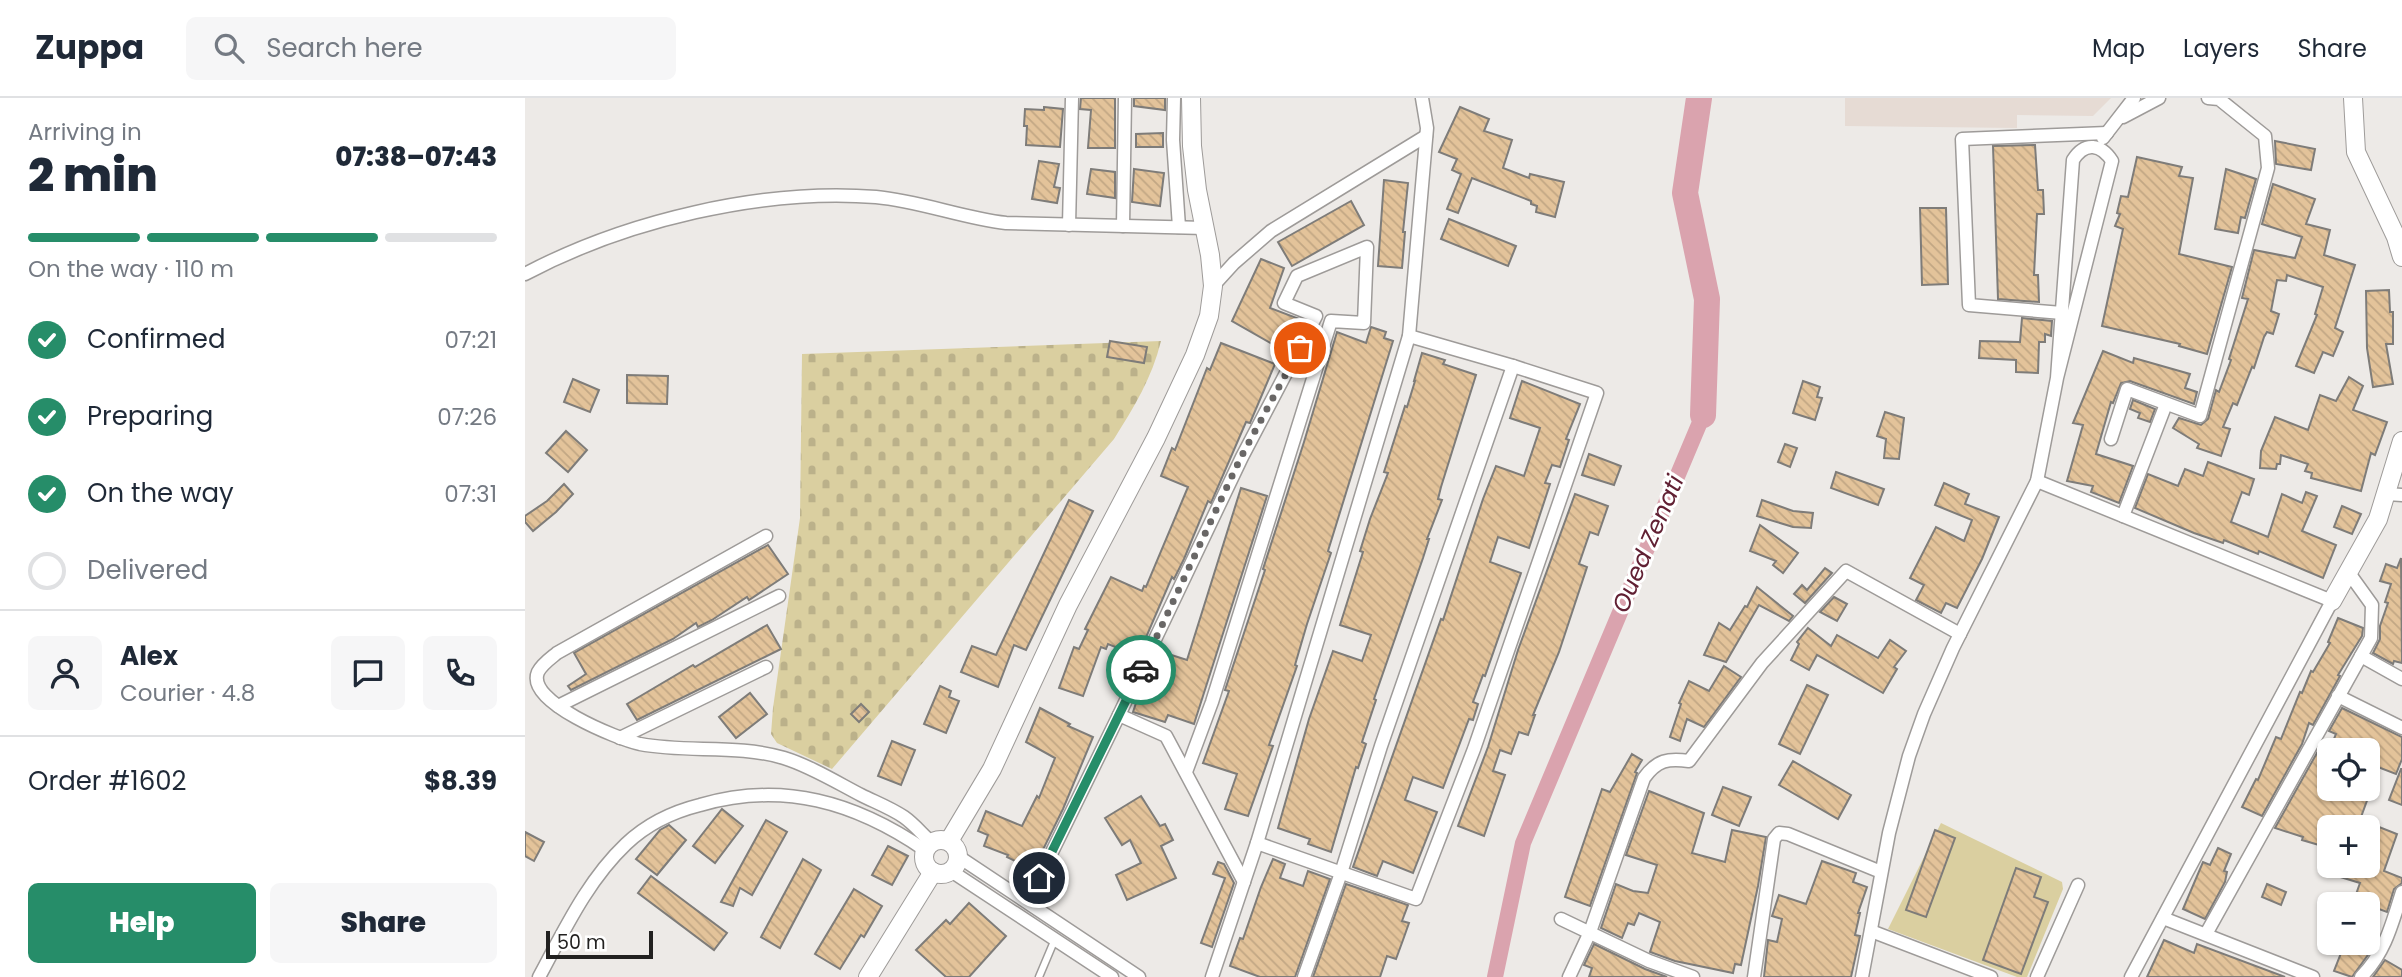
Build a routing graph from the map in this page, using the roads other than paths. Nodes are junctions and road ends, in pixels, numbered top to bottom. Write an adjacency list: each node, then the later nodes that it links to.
1 (1072, 98): 14 (street)
2 (1125, 98): 15 (street)
3 (1174, 98): 16 (street)
4 (1191, 98): 17 (main road)
5 (1422, 98): 12 (street)
6 (2134, 98): 10 (street)
7 (2159, 98): 10 (street)
8 (2208, 98): 25 (street)
9 (2353, 98): 18 (main road)
10 (2117, 120): 11 (street)
11 (2107, 133): 13 (street); 21 (street)
12 (1426, 136): 20 (street); 22 (street)
13 (2096, 146): 21 (street); 24 (street)
14 (1069, 225): 15 (street); 19 (street)
15 (1123, 226): 16 (street)
16 (1179, 228): 17 (street)
17 (1205, 228): 20 (main road)
18 (2402, 257)
19 (525, 274)
20 (1213, 286): 46 (main road)
21 (2062, 313): 24 (street)
22 (1409, 336): 23 (street); 45 (street)
23 (1513, 366): 49 (street); 49 (street)
24 (2057, 378): 28 (street)
25 (2166, 404): 26 (street); 30 (street)
26 (2111, 439)
27 (2402, 441): 29 (main road)
28 (2037, 481): 30 (street); 35 (street)
29 (2395, 494): 32 (main road)
30 (2123, 516): 34 (street)
31 (766, 536): 40 (street)
32 (2349, 573): 34 (main road); 36 (street)
33 (779, 596): 40 (street)
34 (2332, 601): 54 (street)
35 (1960, 634): 48 (street); 57 (street)
36 (2361, 656): 38 (street); 39 (street)
37 (766, 667): 43 (street)
38 (2402, 679)
39 (2338, 696): 42 (street); 58 (street)
40 (558, 706): 43 (street)
41 (1119, 715): 44 (street); 44 (street); 53 (street)
42 (2402, 728)
43 (620, 738): 46 (street)
44 (1186, 772): 50 (street)
45 (1257, 843): 49 (street); 50 (street)
46 (935, 845): 47 (main road); 47 (main road); 60 (street)
47 (948, 867): 53 (street); 59 (street); 61 (main road)
48 (1881, 872): 56 (street); 69 (street)
49 (1342, 873): 66 (street)
50 (1244, 882): 65 (street)
51 (2078, 886): 72 (street)
52 (2402, 892): 75 (street)
53 (1028, 901): 64 (street)
54 (2163, 918): 58 (street); 73 (street)
55 (1561, 919): 57 (street)
56 (1871, 931): 70 (street); 71 (street)
57 (1590, 932): 67 (street); 68 (street)
58 (2206, 934): 74 (street)
59 (1055, 939): 62 (lane); 63 (street)
60 (539, 977)
61 (868, 977)
62 (1039, 977)
63 (1112, 977)
64 (1139, 977)
65 (1212, 977)
66 (1304, 977)
67 (1569, 977)
68 (1693, 977)
69 (1754, 977)
70 (1862, 977)
71 (1990, 977)
72 (2037, 977)
73 (2131, 977)
74 (2313, 977)
75 (2361, 977)

